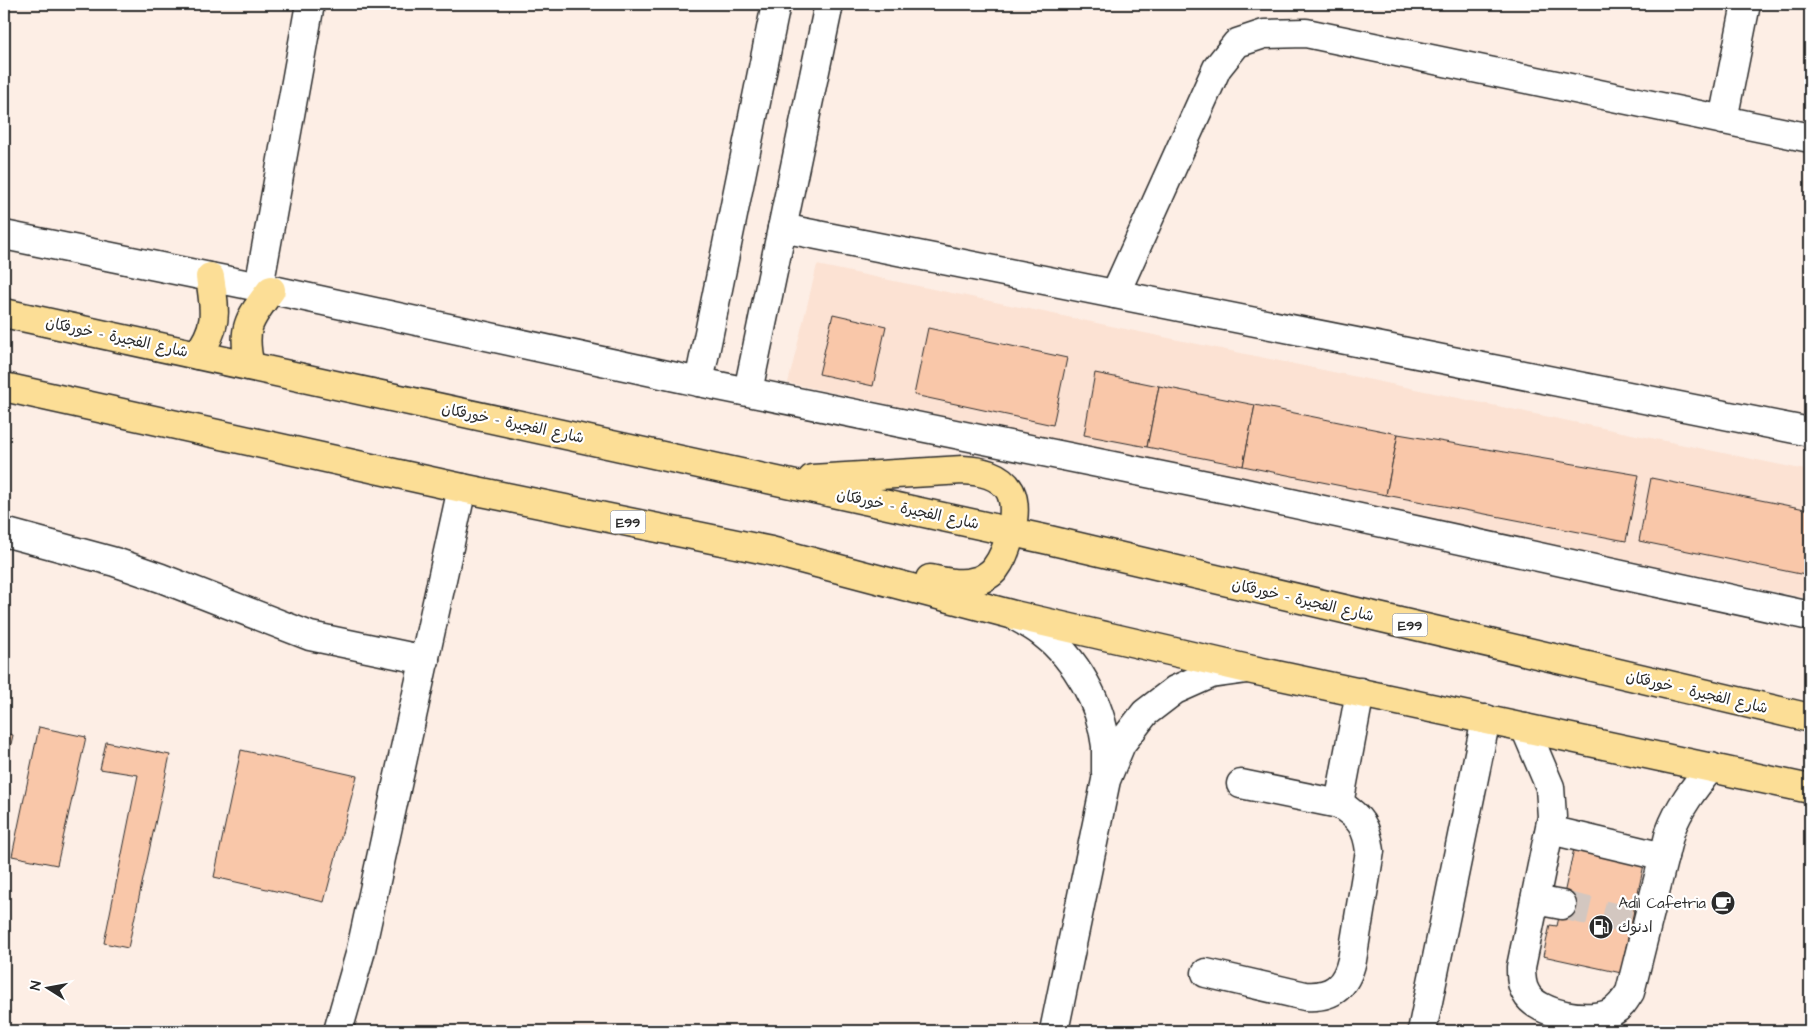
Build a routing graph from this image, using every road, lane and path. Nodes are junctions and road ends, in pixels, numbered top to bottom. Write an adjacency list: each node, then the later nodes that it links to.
1 (310, 4): 10 (street)
2 (776, 4): 15 (street)
3 (829, 4): 7 (street)
4 (1746, 4): 5 (street)
5 (1723, 120): 6 (street); 11 (street)
6 (1810, 138)
7 (782, 228): 11 (street); 17 (street)
8 (4, 235): 9 (street)
9 (210, 277): 10 (street); 13 (highway)
10 (265, 288): 14 (highway); 15 (street)
11 (1115, 294): 18 (street)
12 (4, 312): 13 (highway, شارع الفجيرة - خورفكان / E99)
13 (197, 355): 14 (highway, شارع الفجيرة - خورفكان / E99)
14 (250, 366): 19 (highway, شارع الفجيرة - خورفكان / E99)
15 (699, 382): 17 (street)
16 (4, 387): 20 (highway, E99)
17 (748, 391): 25 (street)
18 (1810, 432)
19 (779, 480): 21 (highway, شارع الفجيرة - خورفكان / E99); 21 (highway)
20 (462, 488): 23 (highway, E99); 26 (street)
21 (1010, 531): 23 (highway); 29 (highway, شارع الفجيرة - خورفكان / E99)
22 (4, 532): 26 (street)
23 (771, 551): 24 (highway, E99)
24 (1014, 615): 27 (highway, E99); 33 (street)
25 (1810, 616)
26 (425, 660): 42 (street)
27 (1248, 668): 28 (highway, E99); 33 (street)
28 (1360, 692): 30 (highway, E99); 36 (street)
29 (1810, 718)
30 (1486, 719): 31 (highway, E99); 44 (street)
31 (1526, 728): 32 (highway, E99); 37 (street)
32 (1711, 767): 35 (highway, E99); 38 (street)
33 (1106, 780): 43 (street)
34 (1242, 784): 36 (street)
35 (1810, 790)
36 (1339, 804): 41 (street)
37 (1550, 830): 38 (street); 39 (street)
38 (1664, 857): 39 (street)
39 (1535, 900): 40 (street)
40 (1562, 905)
41 (1206, 973)
42 (338, 1031)
43 (1054, 1031)
44 (1422, 1031)

